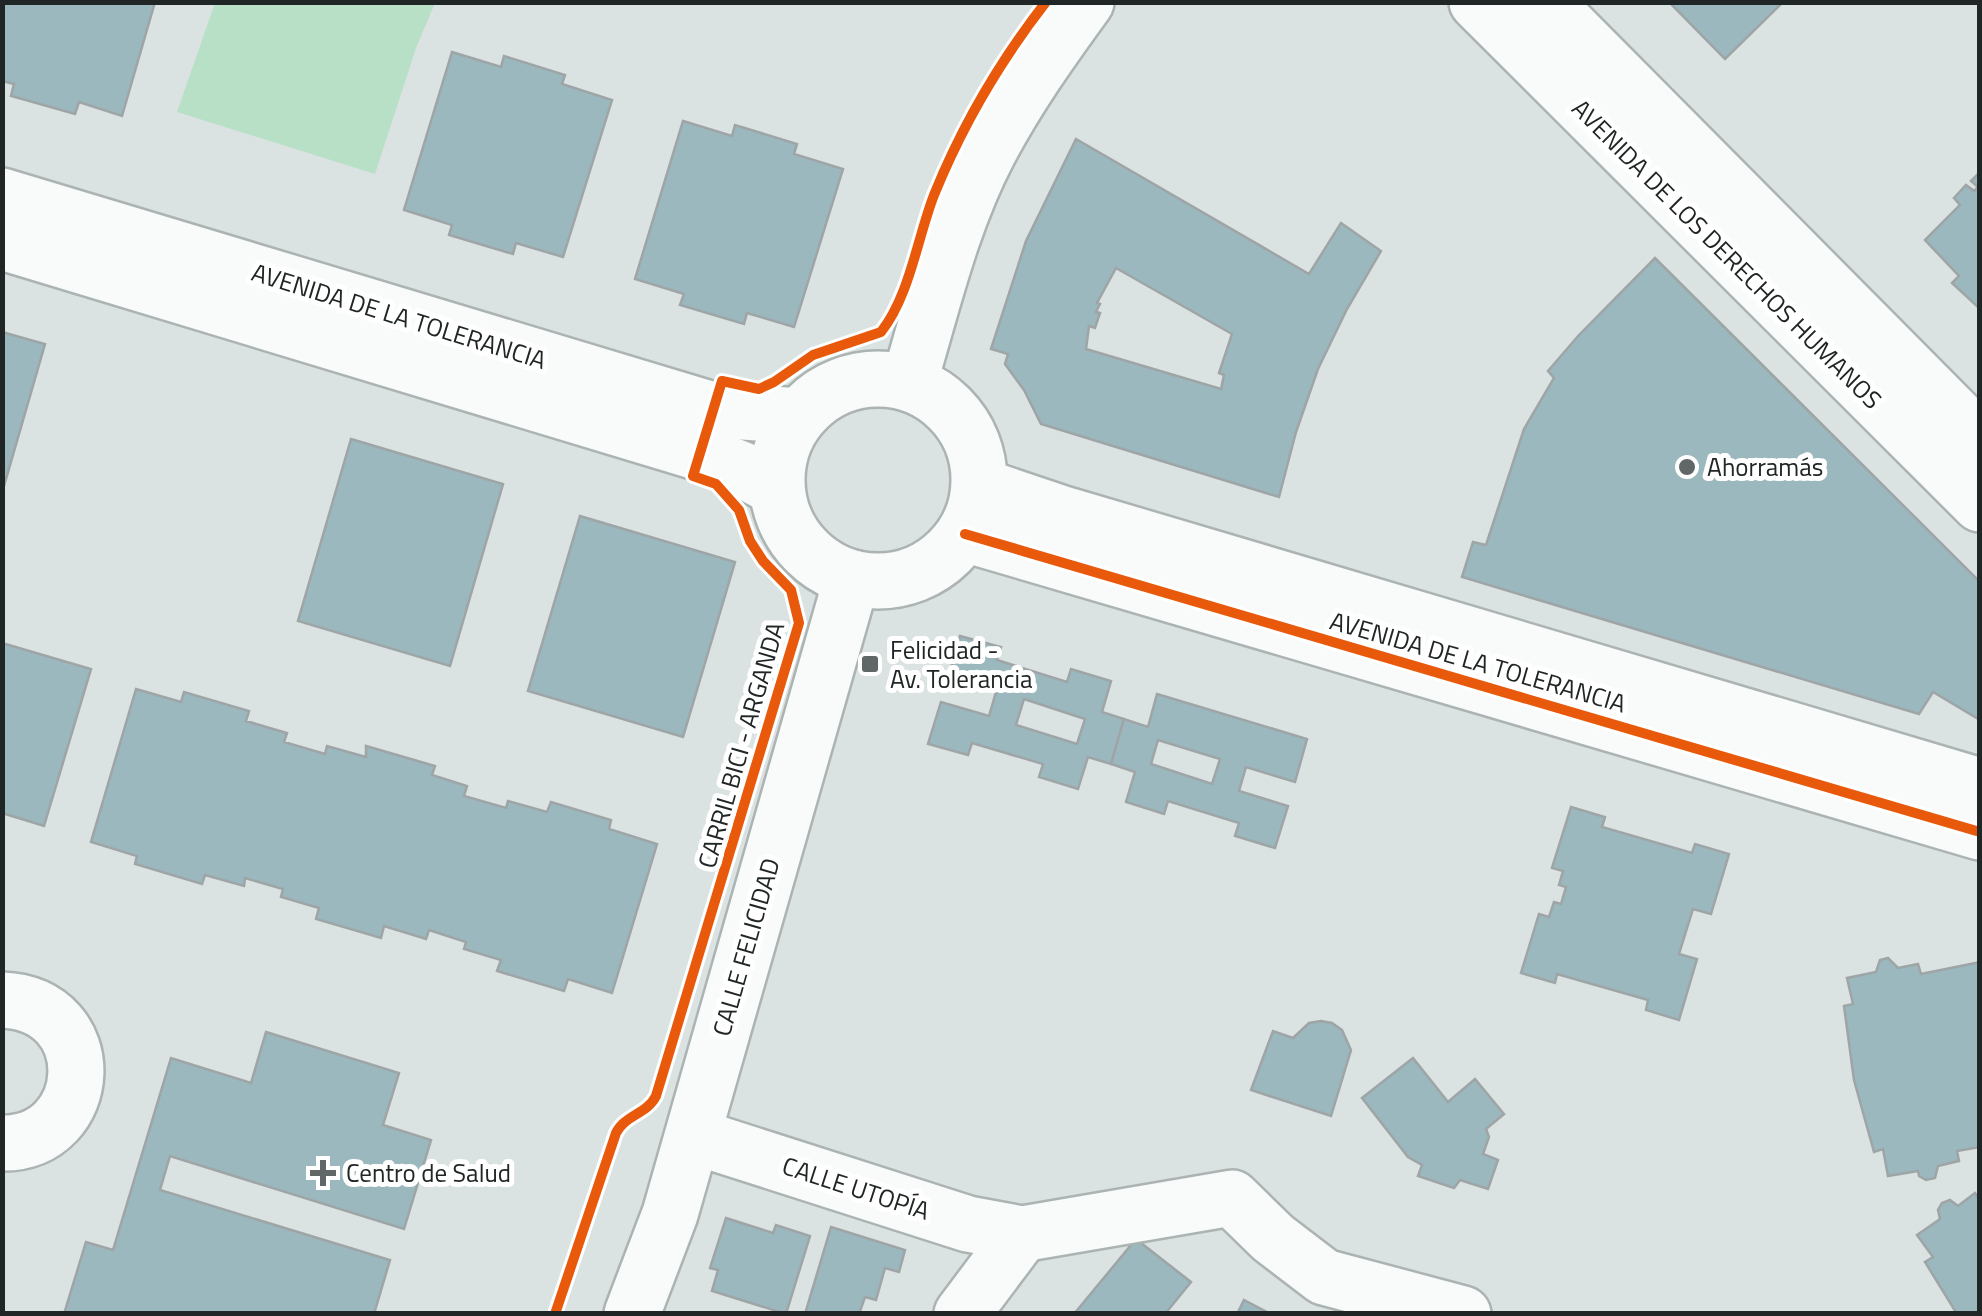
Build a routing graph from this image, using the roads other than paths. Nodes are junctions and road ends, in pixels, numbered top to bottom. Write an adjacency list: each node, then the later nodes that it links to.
1 (1086, 2): 6 (street)
2 (1477, 2): 10 (street, AVENIDA DE LOS DERECHOS HUMANOS)
3 (1545, 2): 8 (street, AVENIDA DE LOS DERECHOS HUMANOS)
4 (2, 196): 7 (street, AVENIDA DE LA TOLERANCIA)
5 (2, 242): 9 (street, AVENIDA DE LA TOLERANCIA)
6 (910, 384): 7 (street); 11 (street)
7 (799, 416): 9 (street)
8 (1980, 440)
9 (776, 488): 12 (street)
10 (1980, 504)
11 (972, 510): 12 (street); 13 (street, AVENIDA DE LA TOLERANCIA); 14 (street, AVENIDA DE LA TOLERANCIA)
12 (852, 578): 16 (street, CALLE FELICIDAD)
13 (1980, 786)
14 (1980, 832)
15 (2, 1000): 17 (street)
16 (693, 1136): 18 (street, CALLE UTOPÍA); 19 (street, CALLE FELICIDAD)
17 (2, 1142)
18 (1022, 1234): 20 (street); 21 (street)
19 (632, 1314)
20 (962, 1314)
21 (1463, 1314)

